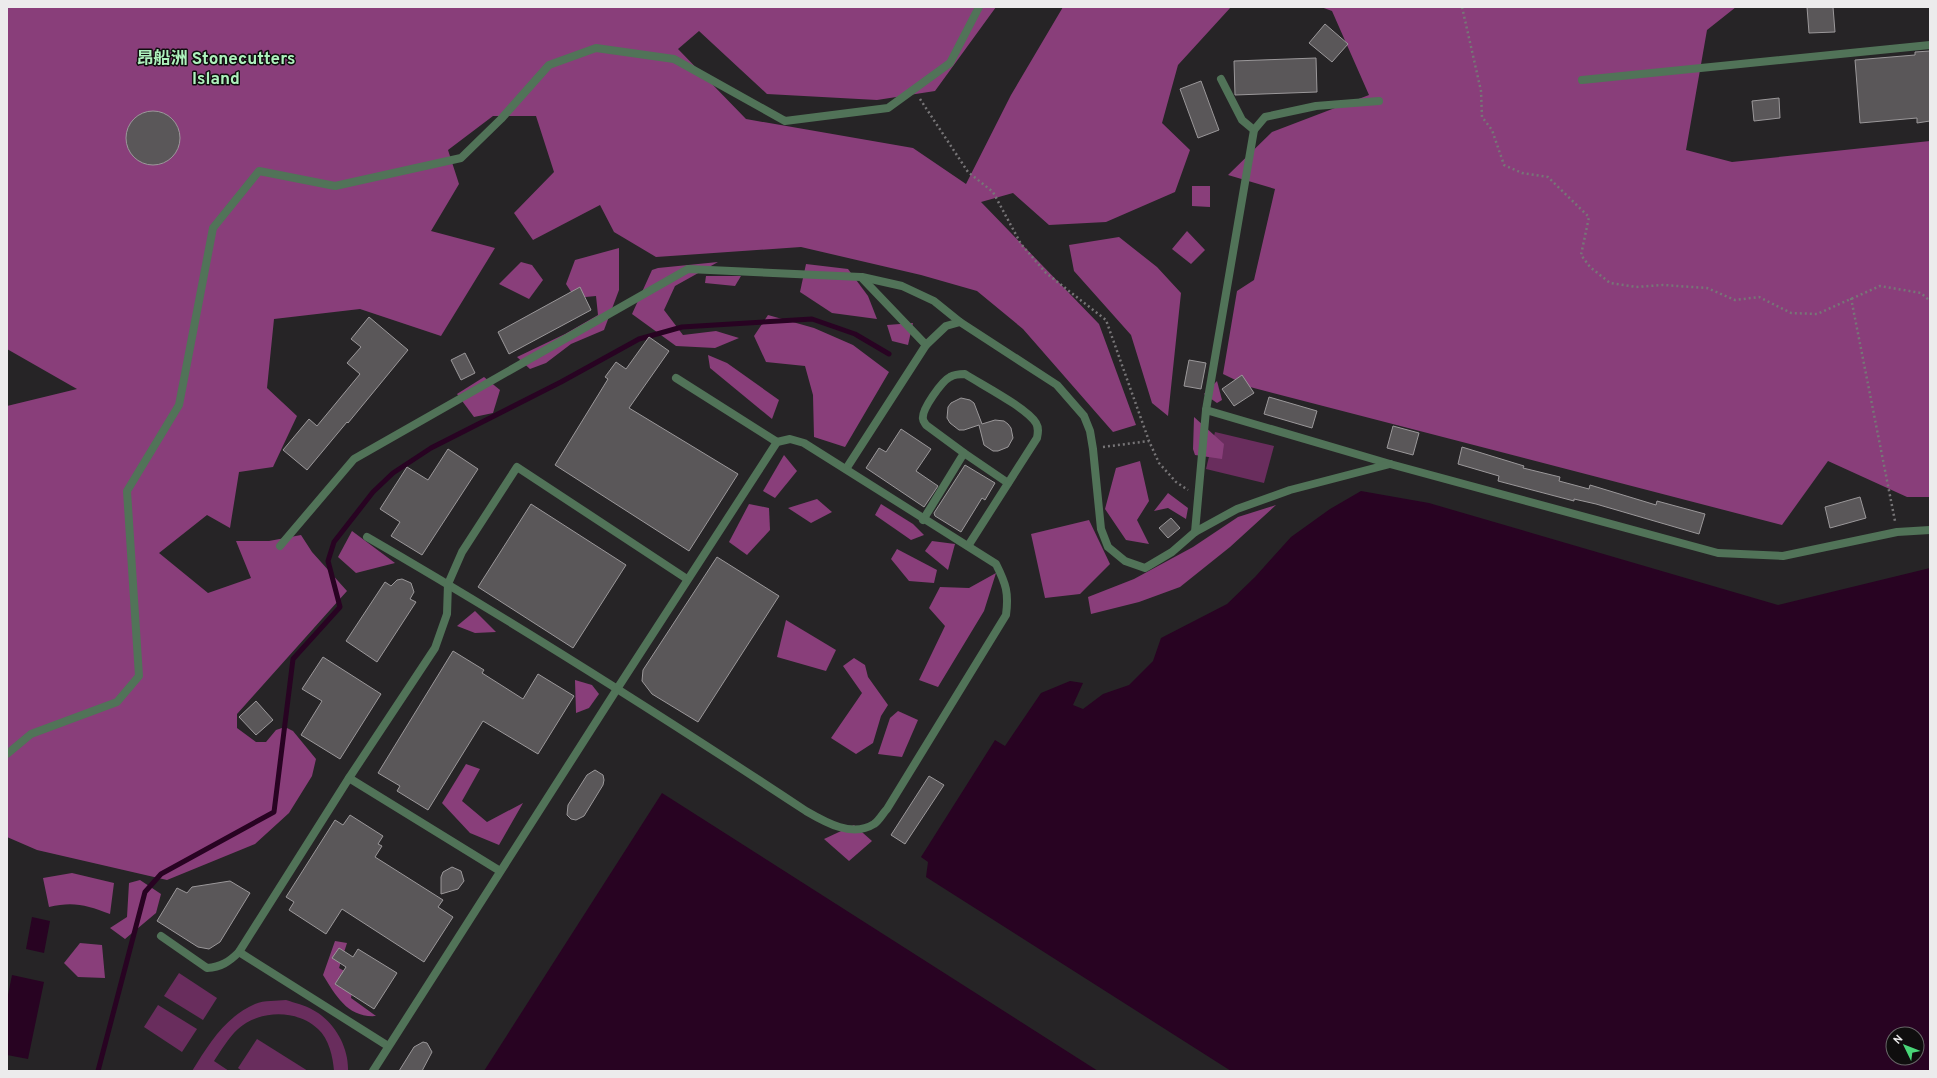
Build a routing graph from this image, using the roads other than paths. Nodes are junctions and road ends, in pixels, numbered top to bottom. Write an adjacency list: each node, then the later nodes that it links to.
1 (978, 7): 26 (lane)
2 (1930, 45): 4 (lane)
3 (1221, 79): 6 (lane)
4 (1582, 80)
5 (1379, 101): 6 (lane)
6 (1254, 130): 11 (lane)
7 (862, 277): 8 (lane); 9 (lane); 21 (lane)
8 (960, 322): 9 (lane); 19 (lane)
9 (926, 344): 15 (lane)
10 (676, 378): 12 (lane)
11 (1206, 410): 14 (lane); 19 (lane)
12 (777, 442): 15 (lane); 23 (lane)
13 (964, 453): 16 (lane); 16 (lane); 17 (lane)
14 (1390, 464): 18 (lane); 19 (lane)
15 (846, 469): 17 (lane)
16 (1008, 483): 22 (lane)
17 (923, 520): 22 (lane)
18 (1930, 530)
19 (1195, 532)
20 (367, 537): 24 (lane)
21 (280, 546)
22 (968, 546): 25 (lane)
23 (687, 579): 24 (lane); 25 (lane)
24 (448, 584): 25 (lane); 27 (lane)
25 (616, 689): 28 (lane)
26 (7, 754)
27 (349, 778): 28 (lane); 30 (lane)
28 (500, 871): 31 (lane)
29 (161, 936): 30 (lane)
30 (239, 952): 31 (lane)
31 (388, 1046): 32 (lane)
32 (373, 1071)

